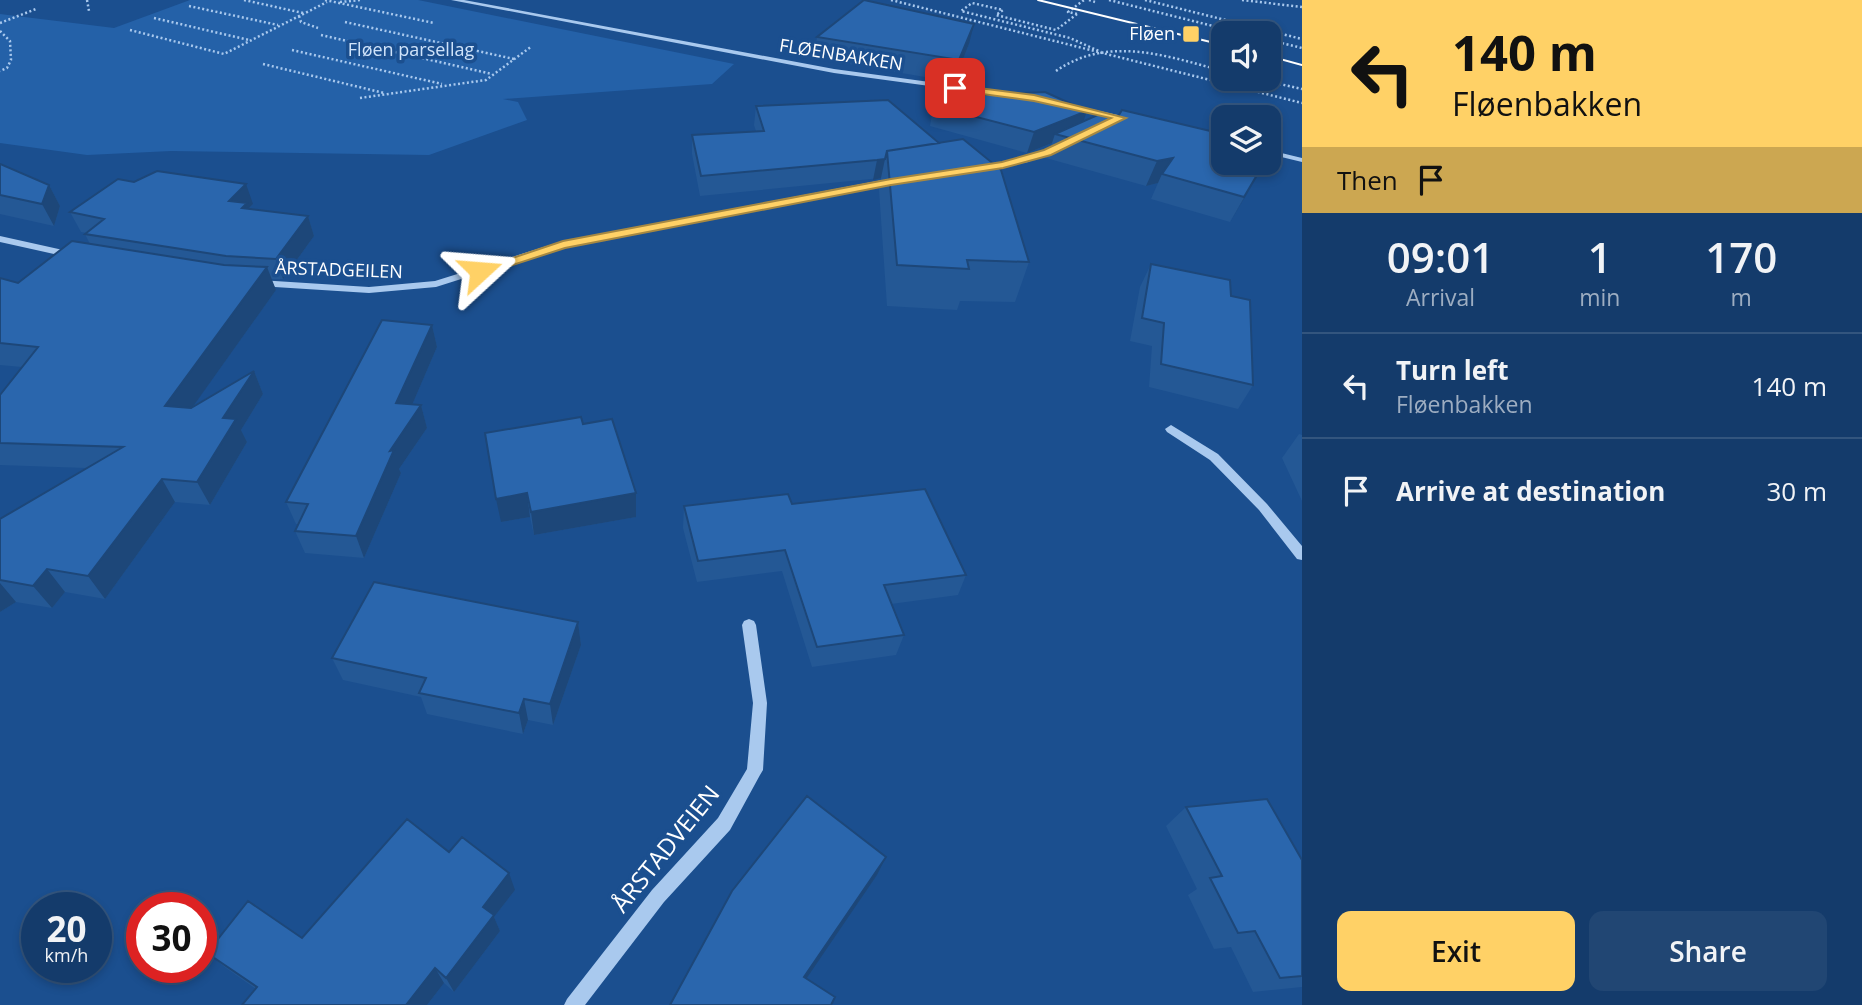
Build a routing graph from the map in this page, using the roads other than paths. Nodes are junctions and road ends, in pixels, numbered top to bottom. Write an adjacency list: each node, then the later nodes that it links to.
1 (454, 0): 2 (street, FLØENBAKKEN)
2 (1034, 98)
3 (1059, 104): 4 (street)
4 (1121, 118): 5 (street); 6 (street)
5 (1110, 123)
6 (1147, 124)
7 (1077, 138): 10 (street)
8 (1281, 155): 9 (street)
9 (1302, 160)
10 (975, 170)
11 (902, 180): 14 (street, ÅRSTADGEILEN)
12 (0, 239): 13 (street)
13 (86, 258)
14 (247, 282)
15 (1171, 429): 16 (street)
16 (1302, 555)
17 (749, 625): 18 (street, ÅRSTADVEIEN)
18 (573, 1005)

